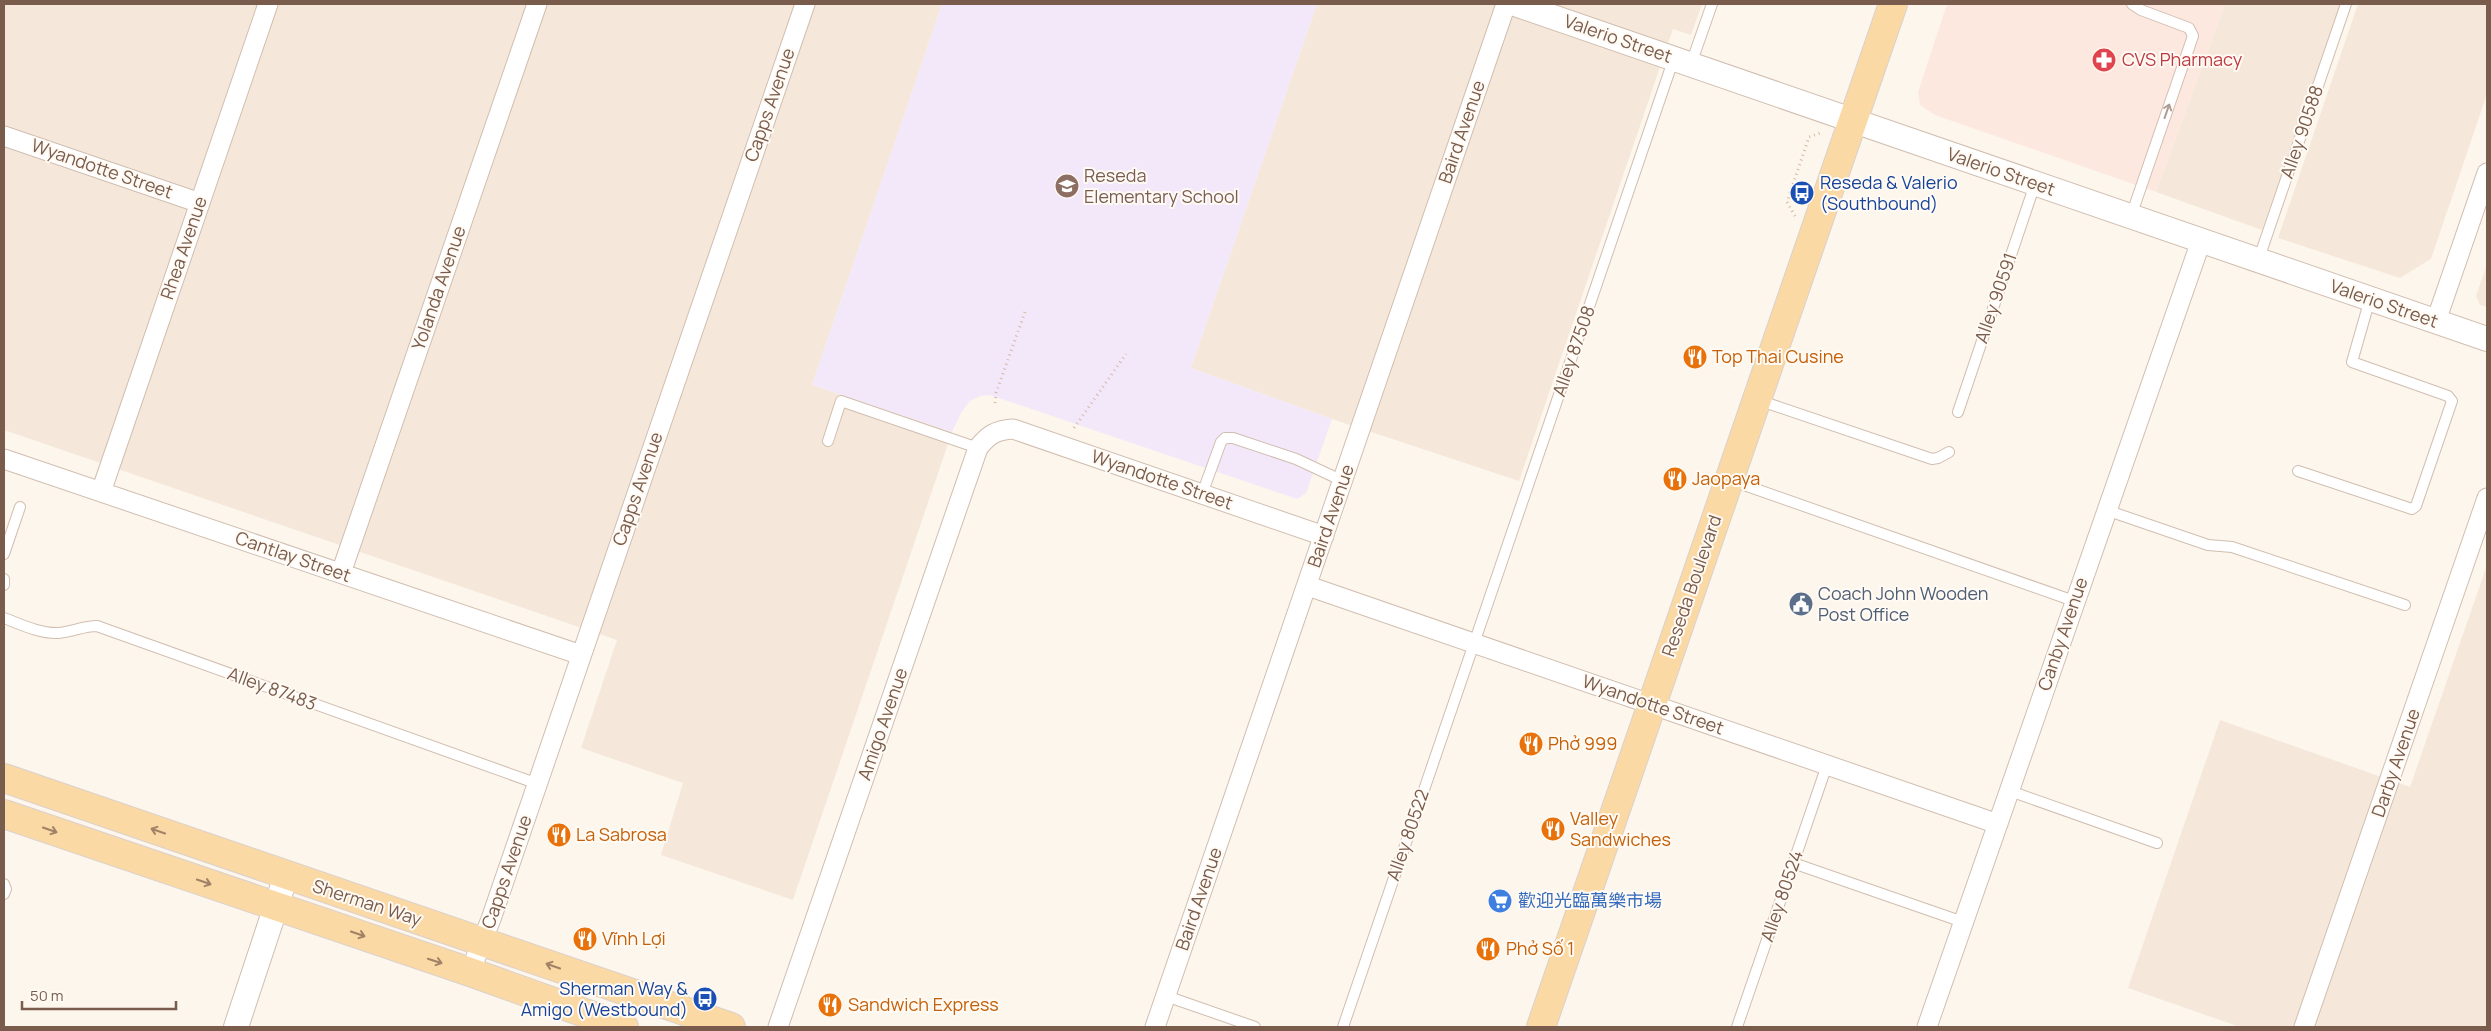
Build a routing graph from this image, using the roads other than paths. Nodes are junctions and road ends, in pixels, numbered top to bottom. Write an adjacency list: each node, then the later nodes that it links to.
1 (268, 4): 15 (street, Rhea Avenue)
2 (537, 4): 39 (street, Yolanda Avenue)
3 (804, 4): 47 (street, Capps Avenue)
4 (1506, 4): 31 (street, Baird Avenue)
5 (1515, 4): 10 (street, Valerio Street)
6 (1712, 4): 10 (lane, Alley 87508)
7 (1893, 4): 11 (main road, Reseda Boulevard)
8 (2132, 4): 16 (lane, one-way to 8)
9 (2346, 4): 18 (lane, Alley 90588)
10 (1682, 61): 11 (street, Valerio Street); 46 (lane, Alley 87508)
11 (1853, 120): 14 (street, Valerio Street); 22 (main road, Reseda Boulevard)
12 (4, 136): 15 (street, Wyandotte Street)
13 (2487, 173): 20 (street)
14 (2035, 184): 16 (street, Valerio Street); 23 (lane, Alley 90591)
15 (200, 203): 32 (street, Rhea Avenue)
16 (2131, 217): 17 (street, Valerio Street)
17 (2201, 241): 18 (street, Valerio Street); 36 (street, Canby Avenue)
18 (2258, 261): 19 (street, Valerio Street)
19 (2370, 299): 20 (street, Valerio Street); 29 (lane)
20 (2436, 321): 21 (street, Valerio Street)
21 (2487, 339)
22 (1757, 399): 27 (lane); 30 (main road, Reseda Boulevard)
23 (1958, 412)
24 (999, 430): 26 (street, Amigo Avenue); 33 (street, Wyandotte Street)
25 (828, 440): 26 (lane)
26 (978, 448): 68 (street, Amigo Avenue)
27 (1949, 452)
28 (4, 458): 32 (street, Cantlay Street)
29 (2298, 471)
30 (1729, 479): 43 (lane); 48 (main road, Reseda Boulevard)
31 (1343, 481): 33 (lane); 37 (street, Baird Avenue)
32 (101, 492): 39 (street, Cantlay Street)
33 (1202, 494): 37 (street, Wyandotte Street)
34 (2487, 498): 75 (street, Darby Avenue)
35 (20, 507): 38 (lane)
36 (2106, 510): 43 (street, Canby Avenue); 44 (lane)
37 (1324, 536): 42 (street, Baird Avenue)
38 (4, 554)
39 (341, 573): 47 (street, Cantlay Street)
40 (4, 579): 41 (lane)
41 (4, 585)
42 (1308, 586): 46 (street, Wyandotte Street); 64 (street, Baird Avenue)
43 (2074, 601): 52 (street, Canby Avenue)
44 (2405, 605)
45 (4, 618): 51 (lane, Alley 87483)
46 (1474, 644): 48 (street, Wyandotte Street); 71 (lane, Alley 80522)
47 (581, 655): 51 (street, Capps Avenue)
48 (1651, 704): 49 (street, Wyandotte Street); 72 (main road, Reseda Boulevard)
49 (1827, 765): 54 (street, Wyandotte Street); 56 (lane, Alley 80524)
50 (4, 778): 57 (main road, Sherman Way, one-way to 50)
51 (538, 784): 62 (street, Capps Avenue)
52 (2010, 791): 54 (street, Canby Avenue); 55 (lane)
53 (4, 814): 60 (main road, Sherman Way, one-way to 60)
54 (1998, 824): 61 (street, Canby Avenue)
55 (2157, 843)
56 (1793, 863): 61 (lane); 73 (lane, Alley 80524)
57 (286, 876): 60 (street); 62 (main road, Sherman Way)
58 (4, 884): 59 (lane)
59 (4, 894)
60 (275, 906): 63 (main road, Sherman Way, one-way to 63); 65 (street)
61 (1963, 922): 74 (street, Canby Avenue)
62 (482, 941): 63 (street, Capps Avenue); 67 (main road, Sherman Way, one-way to 62)
63 (470, 972): 66 (main road, Sherman Way)
64 (1166, 996): 69 (street, Baird Avenue); 70 (lane)
65 (236, 1027)
66 (624, 1027)
67 (731, 1027)
68 (778, 1027)
69 (1155, 1027)
70 (1255, 1027)
71 (1342, 1027)
72 (1541, 1027)
73 (1737, 1027)
74 (1927, 1027)
75 (2304, 1027)

